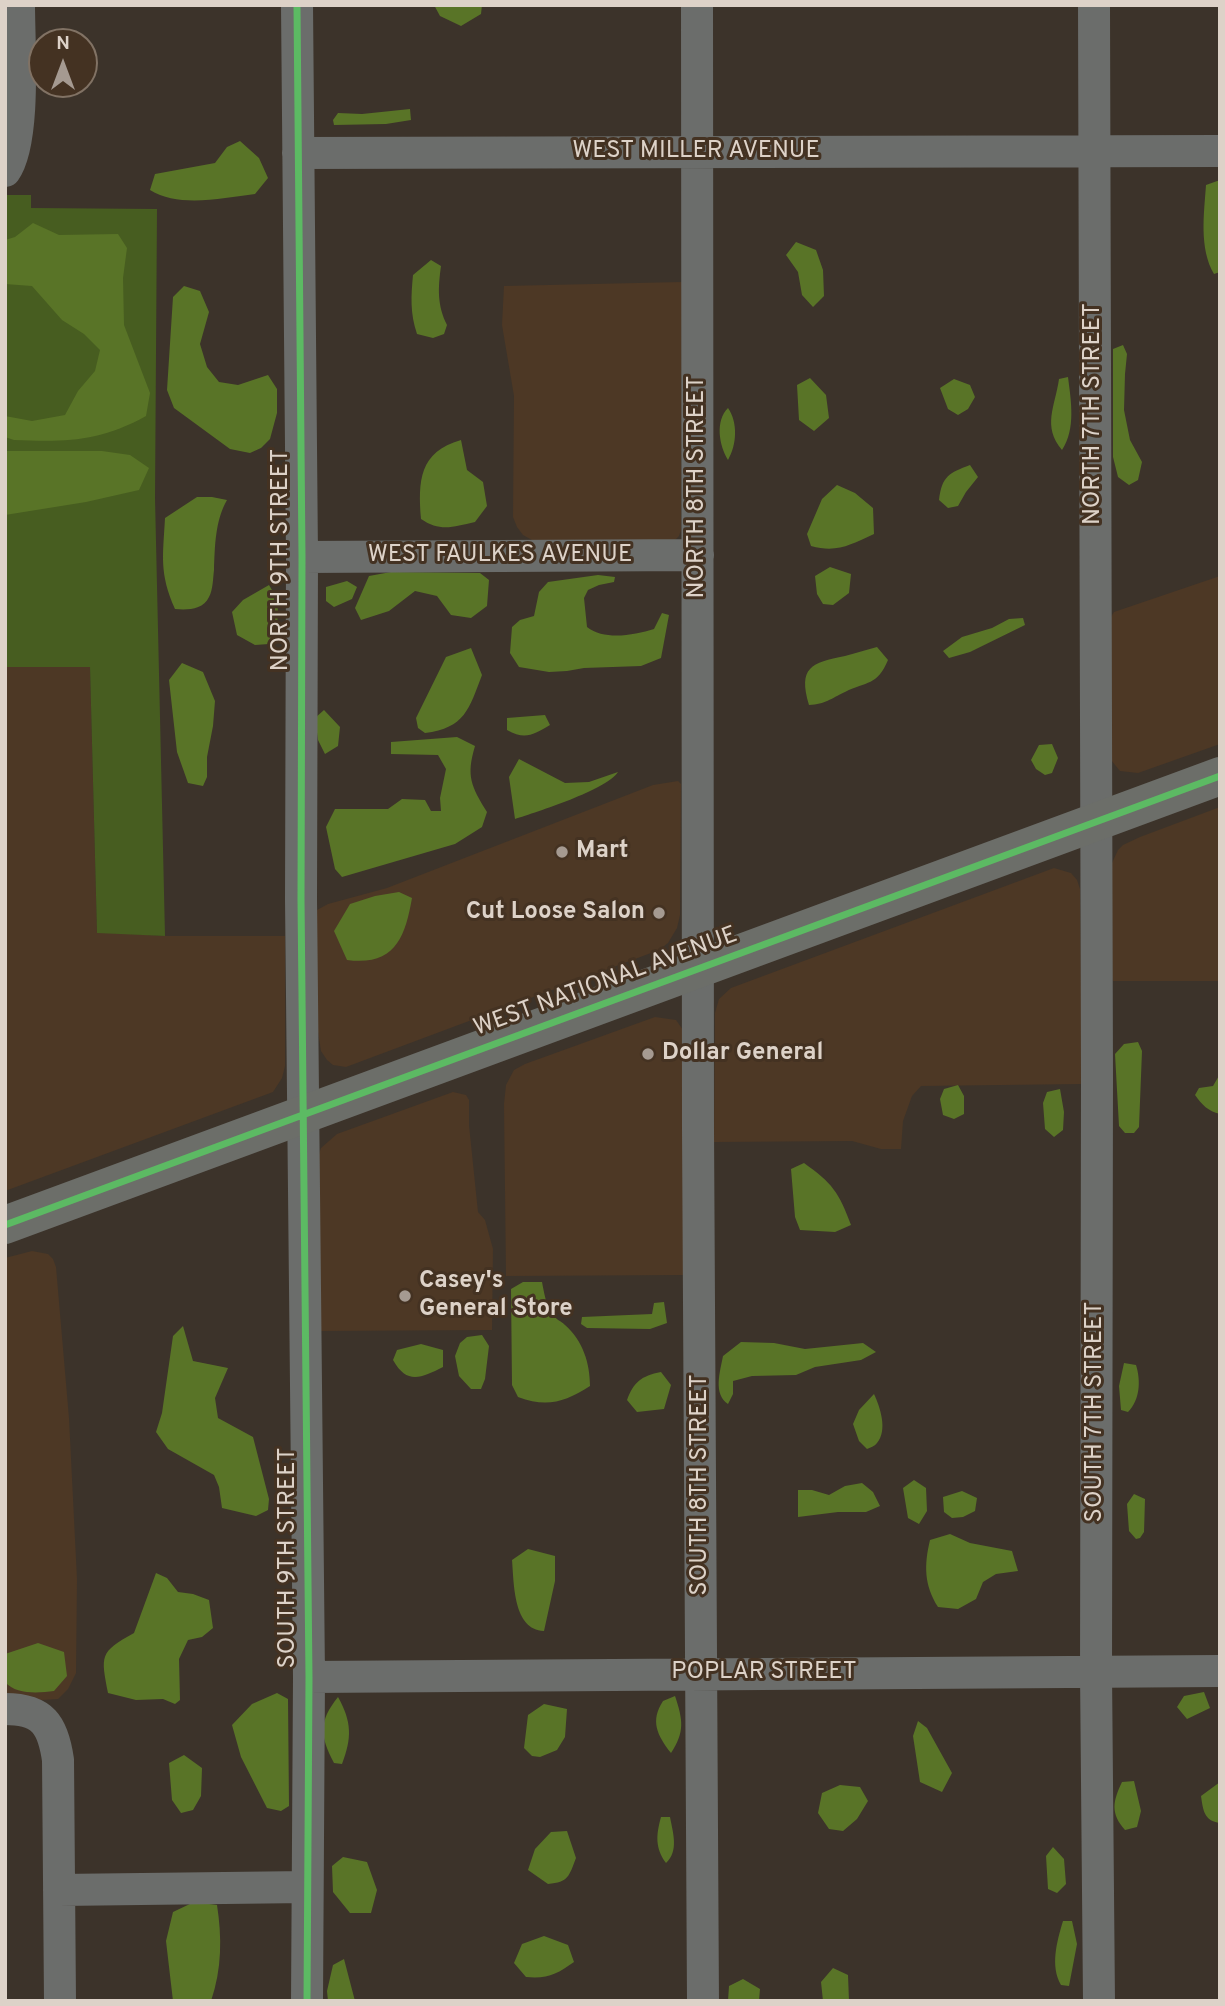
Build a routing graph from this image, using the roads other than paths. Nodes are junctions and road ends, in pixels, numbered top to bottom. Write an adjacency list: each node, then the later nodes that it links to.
1 (19, 5): 9 (street)
2 (298, 5): 8 (street, NORTH 9TH STREET)
3 (697, 5): 7 (street, NORTH 8TH STREET)
4 (1094, 5): 5 (street, NORTH 7TH STREET)
5 (1094, 151): 6 (street, WEST MILLER AVENUE); 7 (street, WEST MILLER AVENUE); 13 (street, NORTH 7TH STREET)
6 (1220, 151)
7 (697, 152): 8 (street, WEST MILLER AVENUE); 10 (street, NORTH 8TH STREET)
8 (298, 153): 11 (street, NORTH 9TH STREET)
9 (9, 166)
10 (698, 555): 11 (street, WEST FAULKES AVENUE); 14 (street, NORTH 8TH STREET)
11 (302, 557): 15 (street, NORTH 9TH STREET)
12 (1220, 776): 13 (main road, WEST NATIONAL AVENUE)
13 (1096, 823): 14 (main road, WEST NATIONAL AVENUE); 18 (street, SOUTH 7TH STREET)
14 (698, 970): 15 (main road, WEST NATIONAL AVENUE); 19 (street, SOUTH 8TH STREET)
15 (304, 1115): 16 (main road, WEST NATIONAL AVENUE); 20 (street, SOUTH 9TH STREET)
16 (5, 1225)
17 (1220, 1671): 18 (street, POPLAR STREET)
18 (1096, 1672): 19 (street, POPLAR STREET); 27 (street, SOUTH 7TH STREET)
19 (702, 1673): 20 (street, POPLAR STREET); 26 (street, SOUTH 8TH STREET)
20 (309, 1677): 22 (street, SOUTH 9TH STREET)
21 (5, 1709): 23 (street)
22 (307, 1887): 23 (street); 25 (street, SOUTH 9TH STREET)
23 (59, 1890): 24 (street)
24 (60, 2001)
25 (307, 2001)
26 (703, 2001)
27 (1099, 2001)

